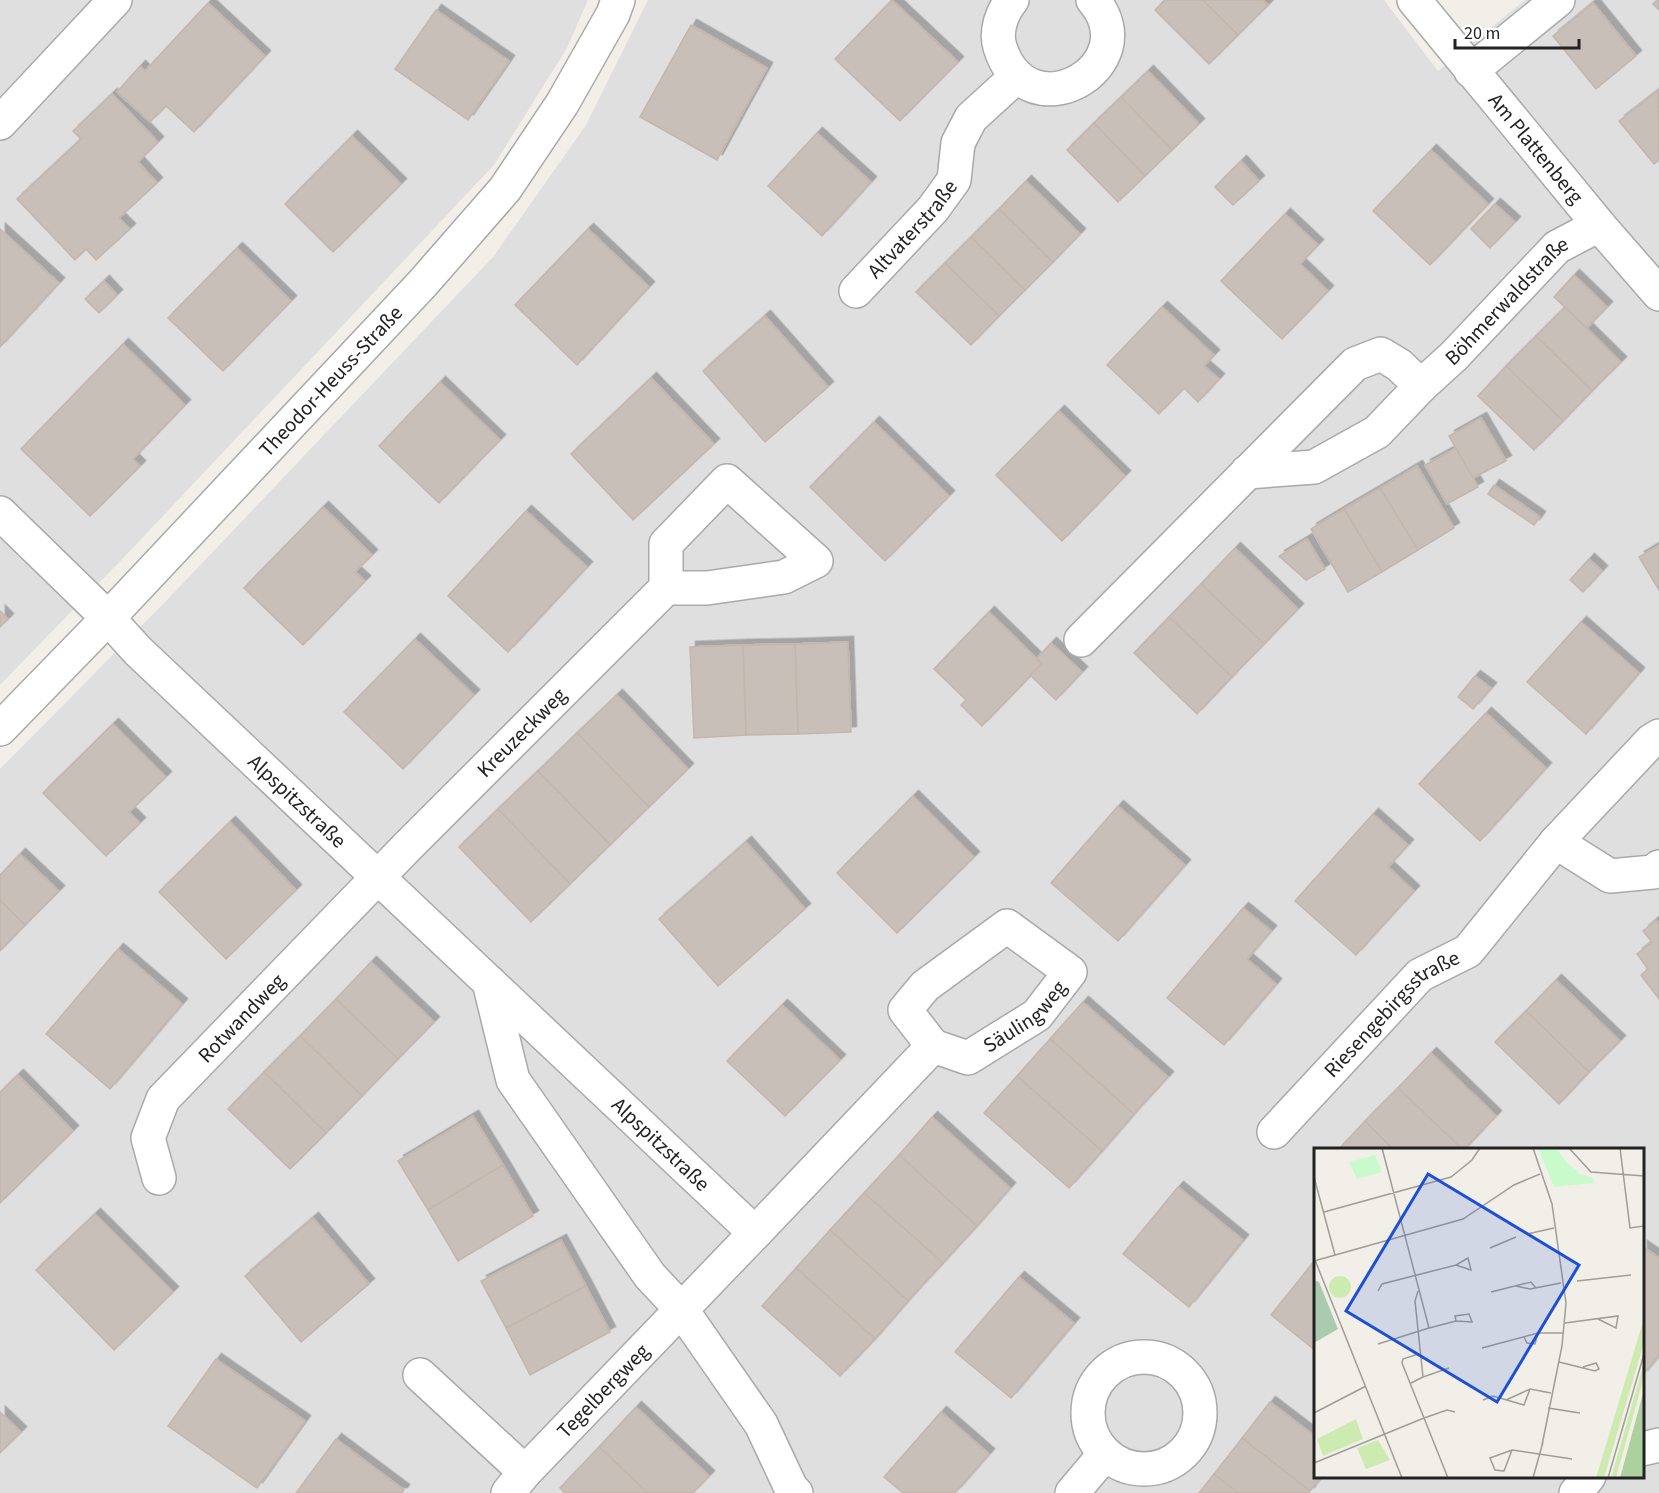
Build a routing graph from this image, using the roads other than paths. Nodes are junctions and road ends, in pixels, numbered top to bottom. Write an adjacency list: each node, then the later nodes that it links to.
1 (115, 0): 9 (street)
2 (618, 0): 17 (street, Theodor-Heuss-Straße)
3 (1012, 0): 8 (street)
4 (1093, 0): 8 (street)
5 (1414, 0): 7 (street, Am Plattenberg)
6 (1558, 0): 7 (street)
7 (1472, 71): 10 (street, Am Plattenberg)
8 (1017, 76): 11 (street, Altvaterstraße)
9 (0, 123)
10 (1599, 225): 12 (street, Am Plattenberg); 13 (street, Böhmerwaldstraße)
11 (856, 291)
12 (1659, 294)
13 (1421, 386): 14 (street, Böhmerwaldstraße); 14 (street)
14 (1247, 472): 18 (street)
15 (0, 513): 17 (street, Alpspitzstraße)
16 (666, 588): 23 (street, Kreuzeckweg)
17 (108, 618): 19 (street, Theodor-Heuss-Straße); 23 (street, Alpspitzstraße)
18 (1081, 640)
19 (0, 729)
20 (1656, 742): 21 (street, Riesengebirgsstraße)
21 (1556, 842): 22 (street); 26 (street, Riesengebirgsstraße)
22 (1659, 867)
23 (378, 878): 24 (street, Alpspitzstraße); 27 (street, Rotwandweg)
24 (489, 982): 28 (street, Alpspitzstraße); 29 (street)
25 (933, 1046): 25 (street, Säulingweg); 28 (street)
26 (1274, 1132)
27 (159, 1178)
28 (755, 1233): 29 (street)
29 (681, 1309): 35 (street, Tegelbergweg); 36 (street)
30 (420, 1375): 35 (street, Tegelbergweg)
31 (1659, 1445): 32 (street)
32 (1644, 1449)
33 (1105, 1454): 37 (street)
34 (1587, 1478): 38 (street)
35 (517, 1482)
36 (791, 1491)
37 (1072, 1493)
38 (1575, 1493)

